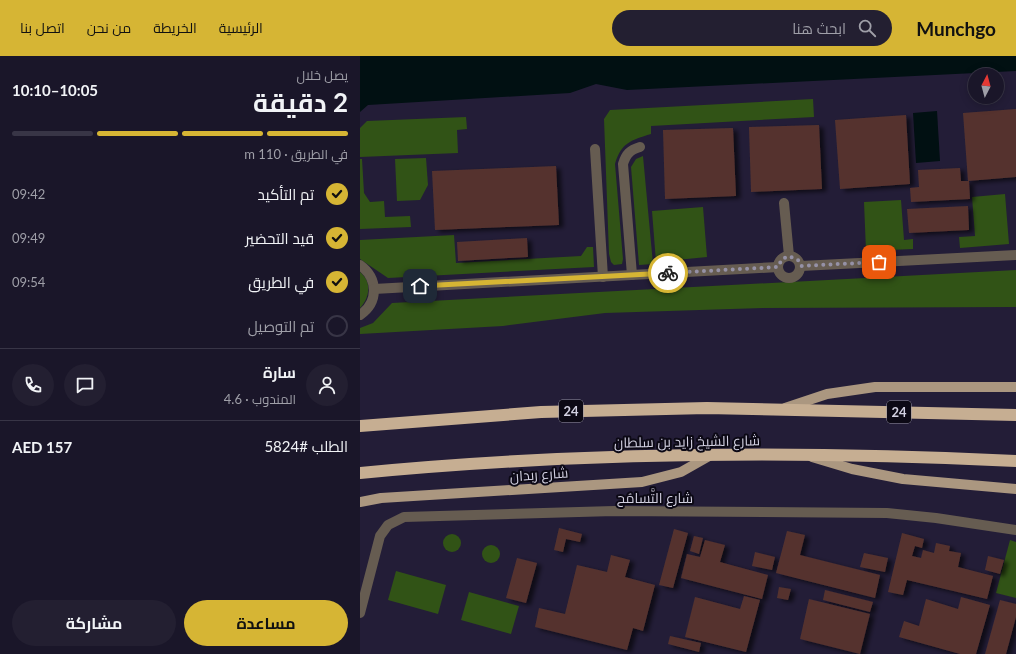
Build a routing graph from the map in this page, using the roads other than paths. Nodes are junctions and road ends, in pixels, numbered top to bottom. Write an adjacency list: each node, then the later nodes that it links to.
1 (640, 147): 9 (street)
2 (595, 149): 10 (street)
3 (784, 203): 5 (street)
4 (1016, 255): 7 (street)
5 (789, 256): 7 (street); 8 (street)
6 (360, 265): 11 (street)
7 (801, 266): 8 (street)
8 (778, 267): 9 (street)
9 (632, 275): 10 (street)
10 (603, 277): 11 (street)
11 (374, 289): 12 (street)
12 (360, 315)
13 (1016, 387): 14 (main road)
14 (782, 409): 15 (highway, 24); 16 (highway, 24)
15 (1016, 415)
16 (360, 426)
17 (714, 453): 18 (highway, شارع الشيخ زايد بن سلطان); 20 (highway, شارع الشيخ زايد بن سلطان); 22 (main road, شارع ربدان)
18 (803, 454): 19 (highway, شارع الشيخ زايد بن سلطان); 21 (main road)
19 (1016, 461)
20 (360, 473)
21 (1016, 489)
22 (360, 502)
23 (1016, 530): 24 (street, شارع التَّسامُح)
24 (360, 613)

